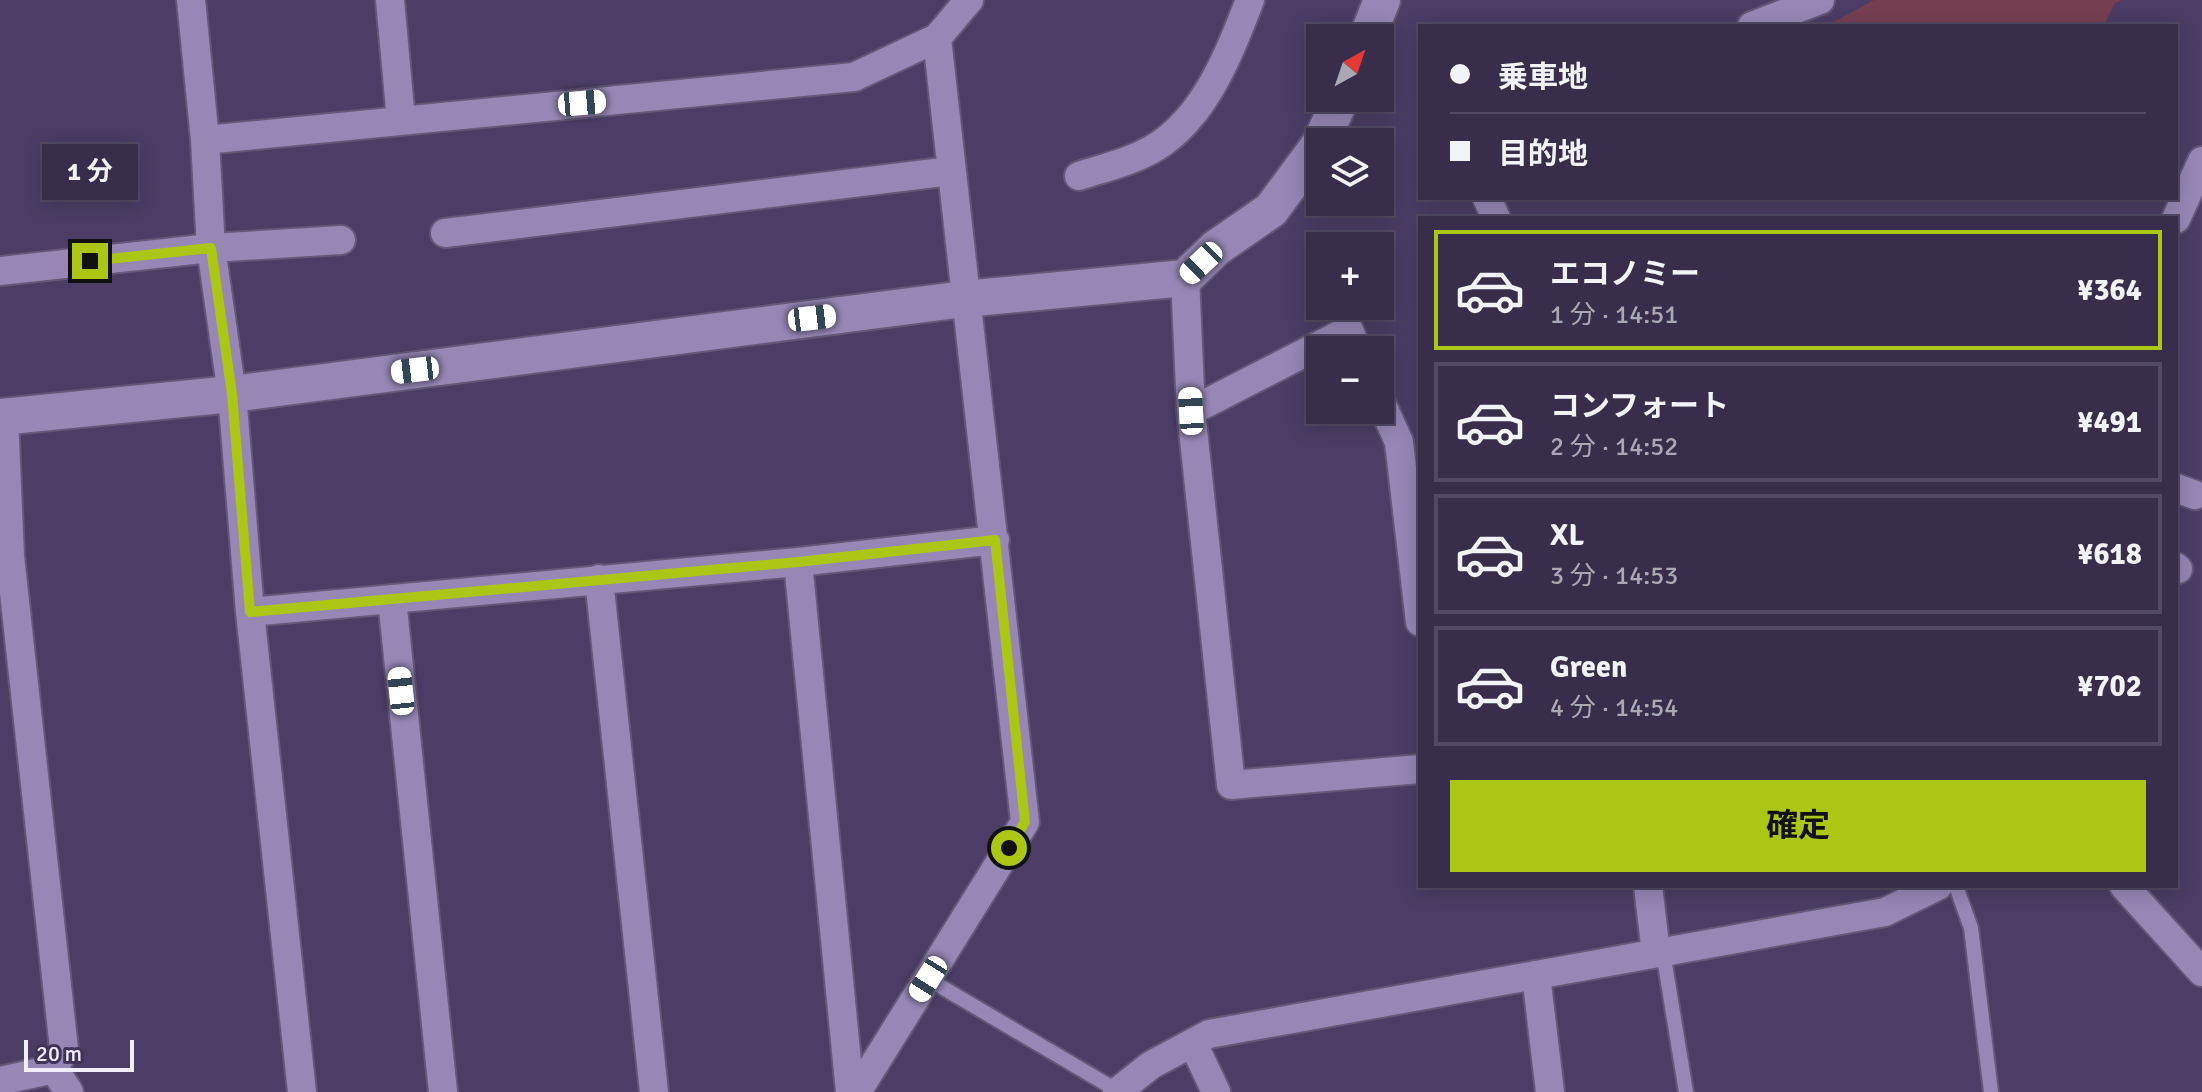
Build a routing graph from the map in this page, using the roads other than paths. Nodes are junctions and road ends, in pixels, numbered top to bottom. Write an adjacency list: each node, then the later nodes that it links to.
1 (191, 0): 11 (street)
2 (390, 0): 10 (street)
3 (969, 0): 9 (street)
4 (1250, 0): 15 (street)
5 (1382, 0): 7 (street)
6 (1820, 0): 8 (street)
7 (1373, 24)
8 (1757, 24)
9 (937, 38): 10 (street); 14 (street)
10 (401, 120): 11 (street)
11 (205, 140): 19 (street)
12 (2202, 161): 16 (street)
13 (1306, 162): 21 (street)
14 (951, 171): 17 (street); 22 (street)
15 (1079, 176)
16 (2186, 213)
17 (445, 233)
18 (341, 240): 19 (street)
19 (211, 248): 20 (street); 24 (street)
20 (0, 271)
21 (1185, 278): 22 (street); 25 (street)
22 (964, 299): 24 (street); 28 (street)
23 (1306, 352): 25 (street)
24 (232, 394): 26 (street); 34 (street)
25 (1191, 411): 35 (street)
26 (2, 417): 29 (street)
27 (1391, 424): 33 (street)
28 (995, 540): 30 (street); 43 (street)
29 (5, 556): 45 (street)
30 (798, 562): 31 (street); 50 (street)
31 (599, 579): 32 (street); 49 (street)
32 (392, 599): 34 (street); 48 (street)
33 (1418, 605)
34 (250, 612): 47 (street)
35 (1418, 769)
36 (1648, 888): 40 (street)
37 (1934, 888): 40 (street)
38 (1957, 888): 56 (lane)
39 (2126, 888): 41 (street)
40 (1660, 953): 42 (street); 55 (lane)
41 (2202, 972)
42 (1536, 975): 44 (street); 54 (street)
43 (928, 979): 51 (street); 52 (lane)
44 (1193, 1043): 52 (street); 53 (street)
45 (62, 1080): 46 (street)
46 (0, 1081)
47 (302, 1092)
48 (443, 1092)
49 (654, 1092)
50 (850, 1092)
51 (857, 1092)
52 (1117, 1092)
53 (1216, 1092)
54 (1550, 1092)
55 (1686, 1092)
56 (1991, 1092)

